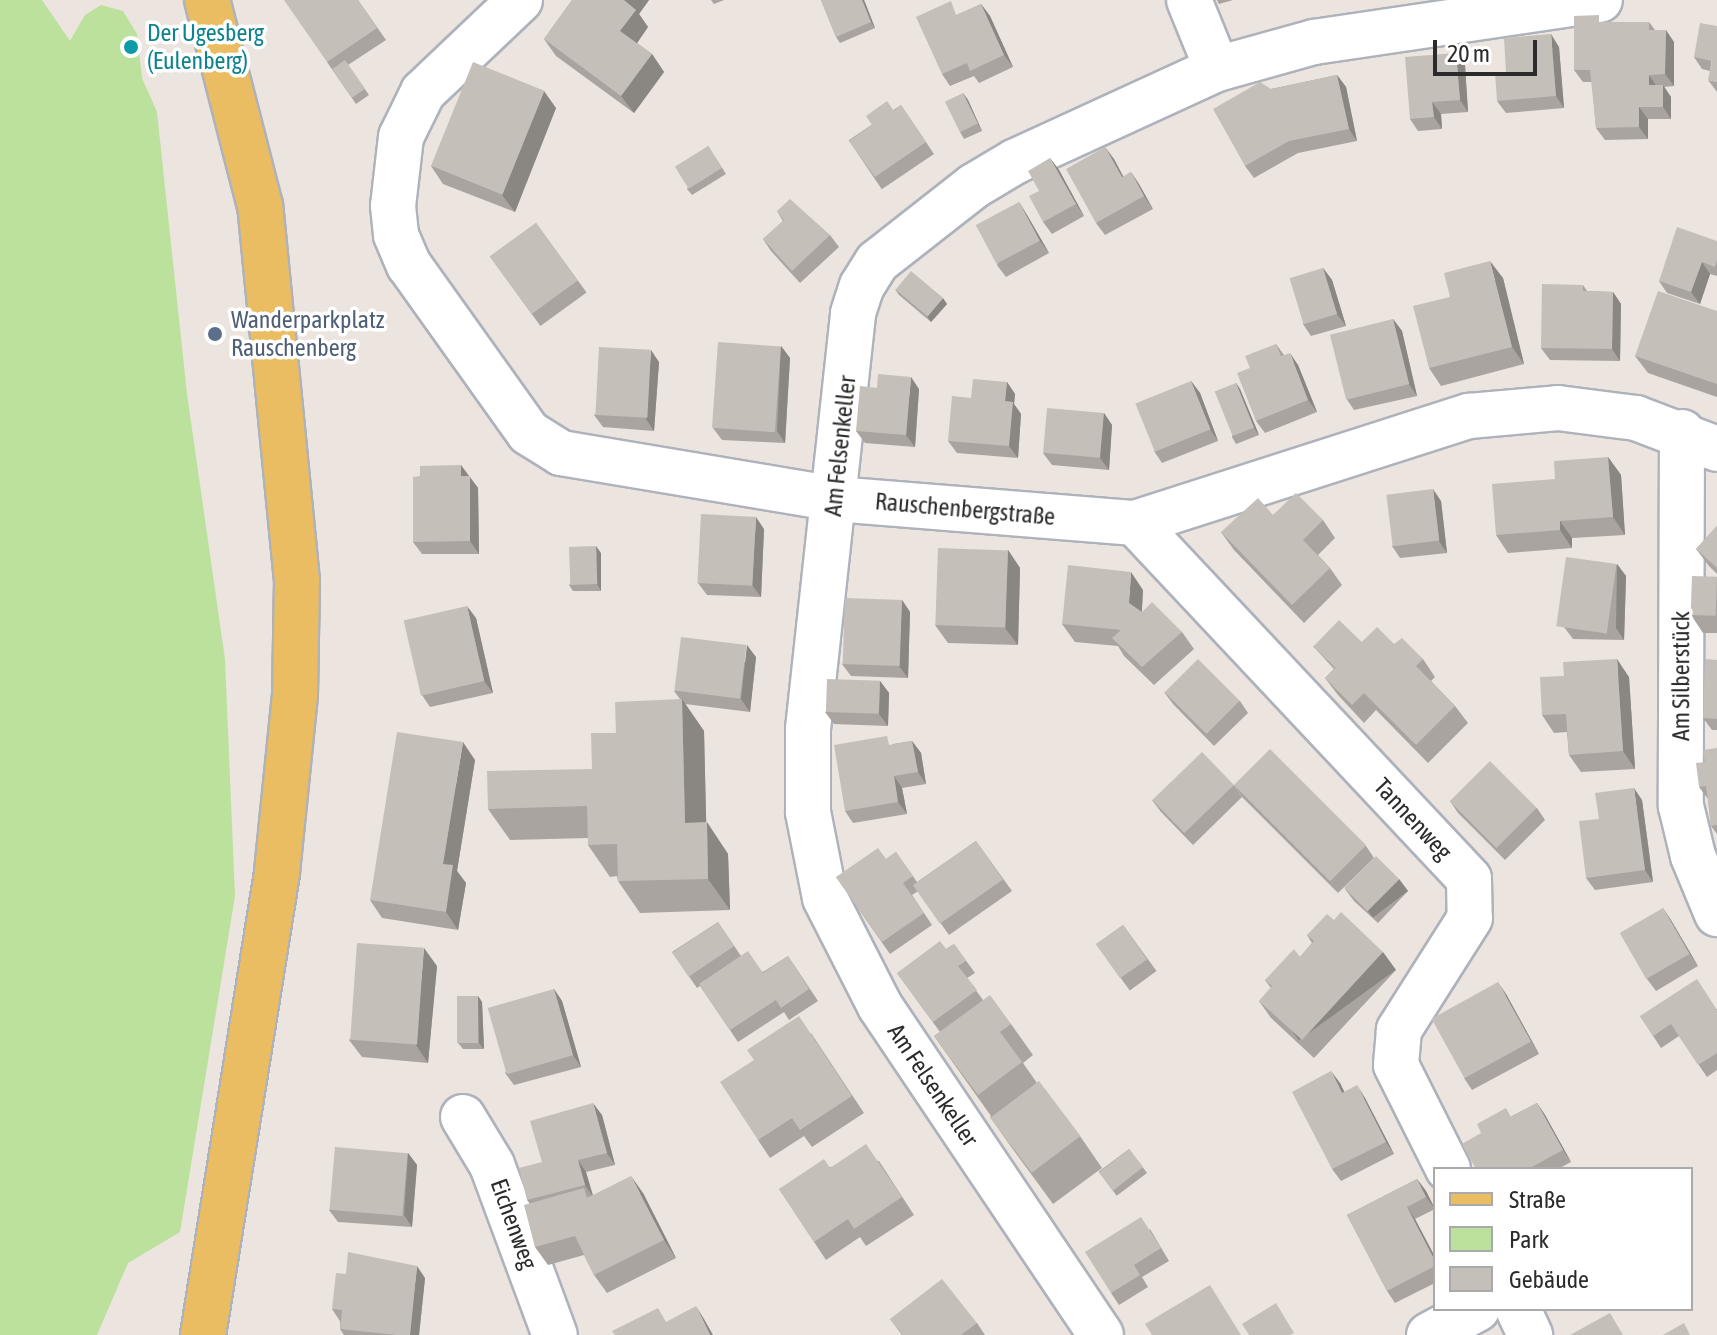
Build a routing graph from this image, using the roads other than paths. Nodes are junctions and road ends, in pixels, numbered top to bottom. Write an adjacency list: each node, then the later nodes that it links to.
1 (207, 0): 15 (main road)
2 (520, 0): 7 (street, Rauschenbergstraße)
3 (1189, 0): 5 (street)
4 (1600, 0): 5 (street, Am Felsenkeller)
5 (1217, 69): 7 (street, Am Felsenkeller)
6 (1699, 440): 8 (street, Rauschenbergstraße); 9 (street, Am Silberstück)
7 (835, 499): 8 (street, Rauschenbergstraße); 14 (street, Am Felsenkeller)
8 (1135, 523): 11 (street, Tannenweg)
9 (1717, 914)
10 (463, 1117): 16 (street, Eichenweg)
11 (1447, 1167)
12 (1473, 1311): 17 (street)
13 (1519, 1311): 18 (street)
14 (1090, 1330)
15 (203, 1335)
16 (555, 1335)
17 (1429, 1335)
18 (1530, 1335)

